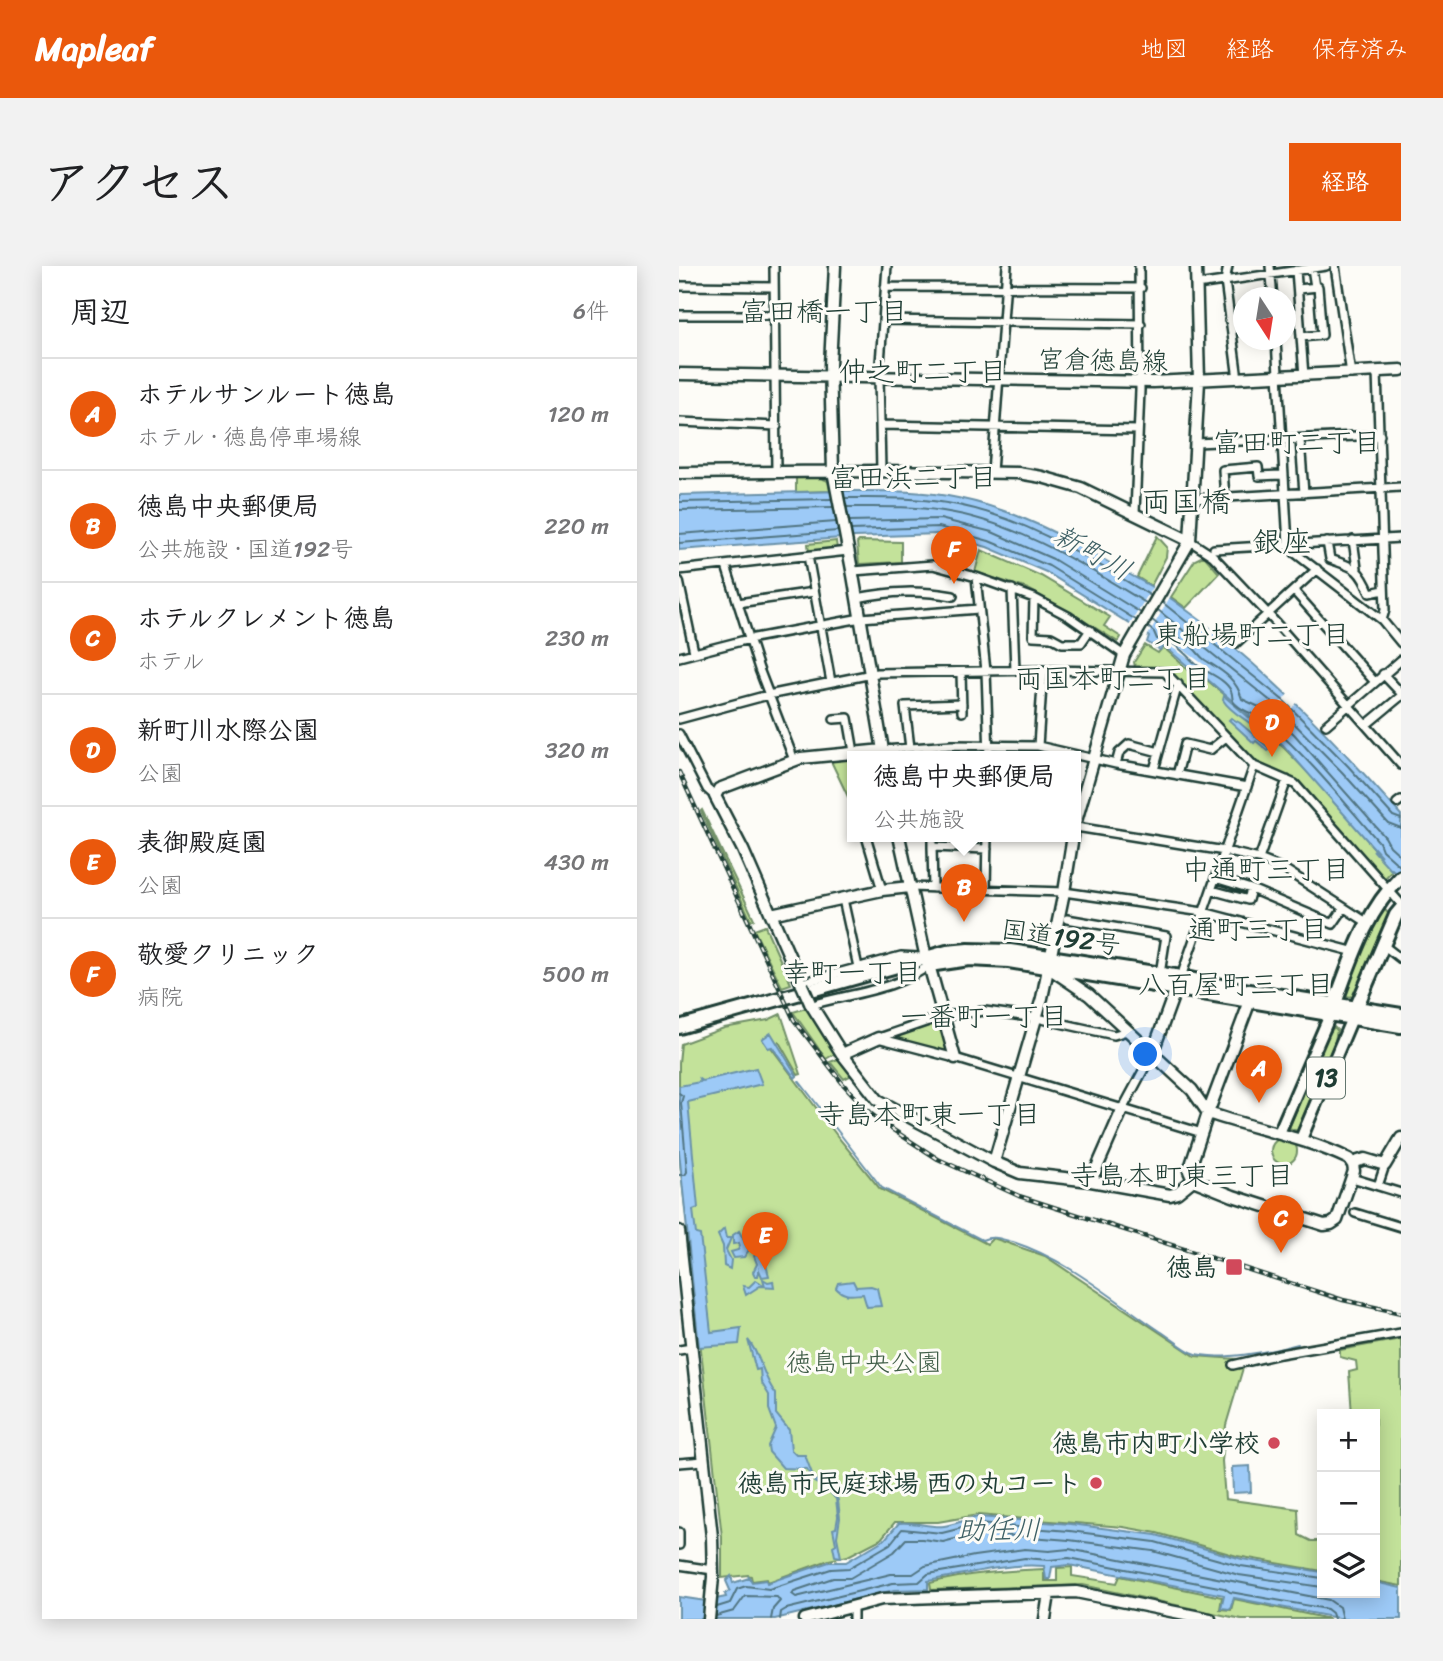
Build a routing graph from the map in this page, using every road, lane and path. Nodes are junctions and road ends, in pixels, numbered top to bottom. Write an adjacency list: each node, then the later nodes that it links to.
1 (774, 266): 16 (street)
2 (835, 266): 36 (street)
3 (887, 266): 17 (street)
4 (1007, 266): 20 (street)
5 (1139, 266): 19 (street)
6 (1196, 266): 14 (street)
7 (1228, 266): 13 (street)
8 (1326, 266): 10 (street)
9 (1335, 266): 34 (street)
10 (1311, 267): 12 (street); 18 (street)
11 (1270, 270): 12 (street); 13 (street)
12 (1296, 270): 21 (street)
13 (1225, 281): 14 (street); 26 (street)
14 (1197, 285): 42 (street)
15 (679, 286): 16 (street)
16 (773, 287): 23 (street)
17 (885, 287): 20 (street); 25 (street)
18 (1315, 287): 21 (street); 29 (street)
19 (1141, 288): 20 (street); 28 (street)
20 (1006, 289): 27 (street)
21 (1298, 289): 29 (street)
22 (679, 315): 23 (street)
23 (774, 315): 35 (street)
24 (1233, 319): 26 (street)
25 (883, 320): 27 (street); 38 (street)
26 (1229, 320): 41 (street)
27 (1003, 323): 28 (street); 40 (street)
28 (1140, 324): 43 (street)
29 (1301, 337): 37 (street)
30 (1277, 350): 39 (street)
31 (1401, 370): 32 (street, 宮倉徳島線)
32 (1377, 372): 34 (street, 宮倉徳島線); 49 (street)
33 (679, 374): 35 (street, 宮倉徳島線)
34 (1351, 374): 37 (street, 宮倉徳島線)
35 (775, 375): 36 (street, 宮倉徳島線); 46 (street)
36 (831, 376): 38 (street, 宮倉徳島線); 58 (street)
37 (1304, 376): 39 (street, 宮倉徳島線)
38 (879, 377): 40 (street, 宮倉徳島線); 45 (street)
39 (1278, 377): 41 (street, 宮倉徳島線); 51 (street)
40 (999, 379): 43 (street, 宮倉徳島線); 47 (street)
41 (1238, 379): 42 (street, 宮倉徳島線)
42 (1199, 381): 43 (street, 宮倉徳島線); 52 (street)
43 (1140, 382): 48 (street)
44 (679, 422): 46 (street)
45 (880, 425): 47 (street); 53 (street)
46 (777, 426): 54 (street)
47 (994, 429): 48 (street); 55 (street)
48 (1139, 430): 65 (street)
49 (1380, 435): 50 (street); 60 (street)
50 (1300, 440): 51 (street); 61 (street)
51 (1280, 441): 52 (street); 57 (street)
52 (1196, 443): 64 (street)
53 (881, 471): 55 (street); 58 (street)
54 (776, 472): 56 (street); 58 (street)
55 (992, 472): 65 (street)
56 (679, 473)
57 (1282, 475): 62 (street); 63 (street)
58 (834, 477): 73 (street)
59 (1401, 487): 60 (street)
60 (1381, 488): 61 (street); 66 (street)
61 (1304, 492): 62 (street)
62 (1284, 494): 63 (street); 71 (street)
63 (1225, 498): 64 (street)
64 (1194, 499): 69 (street)
65 (1135, 513): 69 (street)
66 (1382, 538): 67 (street); 68 (street); 83 (street)
67 (1401, 538)
68 (1353, 540): 70 (street); 76 (street)
69 (1191, 541): 91 (street); 100 (street)
70 (1327, 541): 71 (street); 76 (street)
71 (1288, 544): 72 (street); 77 (street)
72 (1215, 549)
73 (848, 551): 74 (street); 79 (street)
74 (808, 556): 75 (street); 85 (street)
75 (726, 566): 78 (street); 89 (street)
76 (1357, 568): 83 (street)
77 (1317, 569): 84 (street); 93 (street)
78 (679, 570)
79 (853, 570): 80 (street); 87 (street)
80 (976, 577): 82 (street); 90 (street)
81 (679, 581): 99 (street)
82 (1012, 589): 88 (street); 103 (street)
83 (1384, 590): 93 (street)
84 (1294, 591): 91 (street); 110 (street)
85 (814, 592): 89 (street); 94 (street)
86 (953, 596): 87 (street)
87 (857, 598): 92 (street)
88 (1034, 598): 95 (street); 95 (street)
89 (738, 603): 96 (street)
90 (979, 609): 92 (street); 107 (street)
91 (1268, 614): 97 (street); 115 (street)
92 (860, 618): 94 (street); 108 (street)
93 (1382, 620): 98 (street)
94 (820, 625): 96 (street); 111 (street)
95 (1090, 630): 100 (street)
96 (749, 639): 99 (street); 113 (street)
97 (1236, 643)
98 (1401, 643)
99 (694, 652): 101 (street)
100 (1124, 654): 105 (street)
101 (679, 657)
102 (1401, 660): 109 (street)
103 (1015, 670): 104 (street); 107 (street)
104 (1043, 670): 105 (street); 123 (street)
105 (1119, 670): 112 (street); 132 (street)
106 (961, 671): 107 (street); 108 (street); 126 (street)
107 (986, 671): 122 (street)
108 (870, 674): 111 (street); 125 (street)
109 (1383, 674): 110 (street); 114 (street)
110 (1374, 681): 115 (street)
111 (831, 682): 113 (street)
112 (1178, 684): 121 (street); 129 (street)
113 (768, 695): 116 (street); 133 (street)
114 (1401, 695): 119 (street)
115 (1348, 704): 118 (street); 119 (street)
116 (679, 719)
117 (834, 719): 124 (street)
118 (1327, 725)
119 (1366, 725): 135 (street)
120 (679, 734): 141 (street)
121 (1227, 737): 136 (street); 138 (street)
122 (989, 745): 123 (street); 126 (street); 127 (street)
123 (1038, 746): 128 (street)
124 (854, 751)
125 (883, 751)
126 (908, 751)
127 (989, 751)
128 (1059, 751)
129 (1159, 752): 134 (street); 137 (street)
130 (847, 753): 133 (street)
131 (1081, 756): 132 (street)
132 (1093, 759): 134 (street); 142 (street)
133 (794, 760): 141 (street)
134 (1116, 764): 137 (street)
135 (1401, 765)
136 (1254, 766): 139 (street); 140 (street)
137 (1154, 770): 138 (street)
138 (1177, 775): 140 (street)
139 (1287, 780): 152 (street); 154 (street)
140 (1247, 787): 151 (street)
141 (715, 796): 166 (street)
142 (1081, 803)
143 (1081, 828): 151 (street)
144 (868, 842): 158 (street)
145 (900, 842): 155 (street)
146 (932, 842): 149 (street)
147 (987, 842): 150 (street)
148 (1072, 842): 161 (street)
149 (932, 847): 150 (street); 156 (street)
150 (987, 849): 157 (street)
151 (1225, 850): 152 (street); 153 (street)
152 (1259, 859): 164 (street)
153 (1215, 878): 159 (street); 160 (street)
154 (1395, 883): 163 (street); 168 (highway)
155 (910, 887): 156 (street); 158 (street); 172 (street)
156 (933, 888): 157 (street)
157 (986, 889): 161 (street)
158 (881, 890): 162 (street)
159 (1211, 890): 160 (street); 165 (street)
160 (1251, 890): 164 (street)
161 (1064, 891): 165 (street); 173 (street)
162 (843, 899): 166 (street); 174 (street)
163 (1401, 906): 169 (highway)
164 (1344, 908): 168 (street)
165 (1203, 912): 170 (street); 176 (street)
166 (771, 914): 177 (street)
167 (1067, 919): 175 (street)
168 (1368, 923): 170 (highway)
169 (1383, 944): 171 (street); 181 (highway)
170 (1355, 952): 180 (highway)
171 (1401, 959)
172 (927, 961): 173 (highway, 国道192号); 174 (street); 179 (street); 182 (street); 186 (highway, 国道192号)
173 (1050, 962): 175 (highway, 国道192号); 176 (highway, 国道192号); 184 (street); 187 (street)
174 (858, 967): 177 (street)
175 (1160, 974): 176 (highway, 国道192号)
176 (1178, 983): 178 (highway, 国道192号); 180 (highway, 国道192号); 190 (street)
177 (801, 984): 179 (street, bridge)
178 (1250, 1001): 180 (highway, 国道192号); 194 (street)
179 (810, 1004): 189 (street)
180 (1332, 1010): 181 (highway, 国道192号); 196 (main road, 13)
181 (1354, 1013): 183 (highway, 国道192号); 185 (highway, 国道192号); 198 (main road, 13)
182 (943, 1016): 184 (street); 188 (street); 191 (street)
183 (1401, 1016)
184 (1037, 1018): 187 (street); 192 (street)
185 (1401, 1027)
186 (679, 1028)
187 (1127, 1031): 190 (street)
188 (879, 1038): 189 (street); 191 (street)
189 (842, 1054): 199 (street)
190 (1152, 1054): 193 (street); 194 (street)
191 (955, 1058): 192 (street)
192 (1019, 1078): 193 (street); 199 (street)
193 (1123, 1108): 195 (street); 204 (street)
194 (1208, 1113): 195 (street); 196 (street)
195 (1202, 1133): 203 (street)
196 (1279, 1133): 198 (street)
197 (1401, 1138): 201 (street)
198 (1301, 1139): 200 (street)
199 (994, 1162): 204 (street)
200 (1352, 1163): 201 (street); 202 (street)
201 (1385, 1165): 205 (street)
202 (1352, 1178): 203 (street); 205 (street)
203 (1193, 1180): 204 (street)
204 (1091, 1181)
205 (1378, 1186): 206 (street)
206 (1401, 1193)
207 (1356, 1213): 208 (street)
208 (1401, 1227)
209 (679, 1231): 211 (street)
210 (1401, 1334): 213 (street)
211 (692, 1348): 212 (street); 214 (street)
212 (679, 1350)
213 (1233, 1365)
214 (704, 1461): 215 (street); 219 (street)
215 (679, 1463)
216 (679, 1532): 217 (street)
217 (679, 1545)
218 (679, 1564): 219 (street)
219 (713, 1570): 222 (street)
220 (1049, 1594): 221 (street); 225 (street); 226 (street)
221 (853, 1606): 223 (street); 224 (street)
222 (709, 1619)
223 (805, 1619)
224 (853, 1619)
225 (1045, 1619)
226 (1210, 1619)

